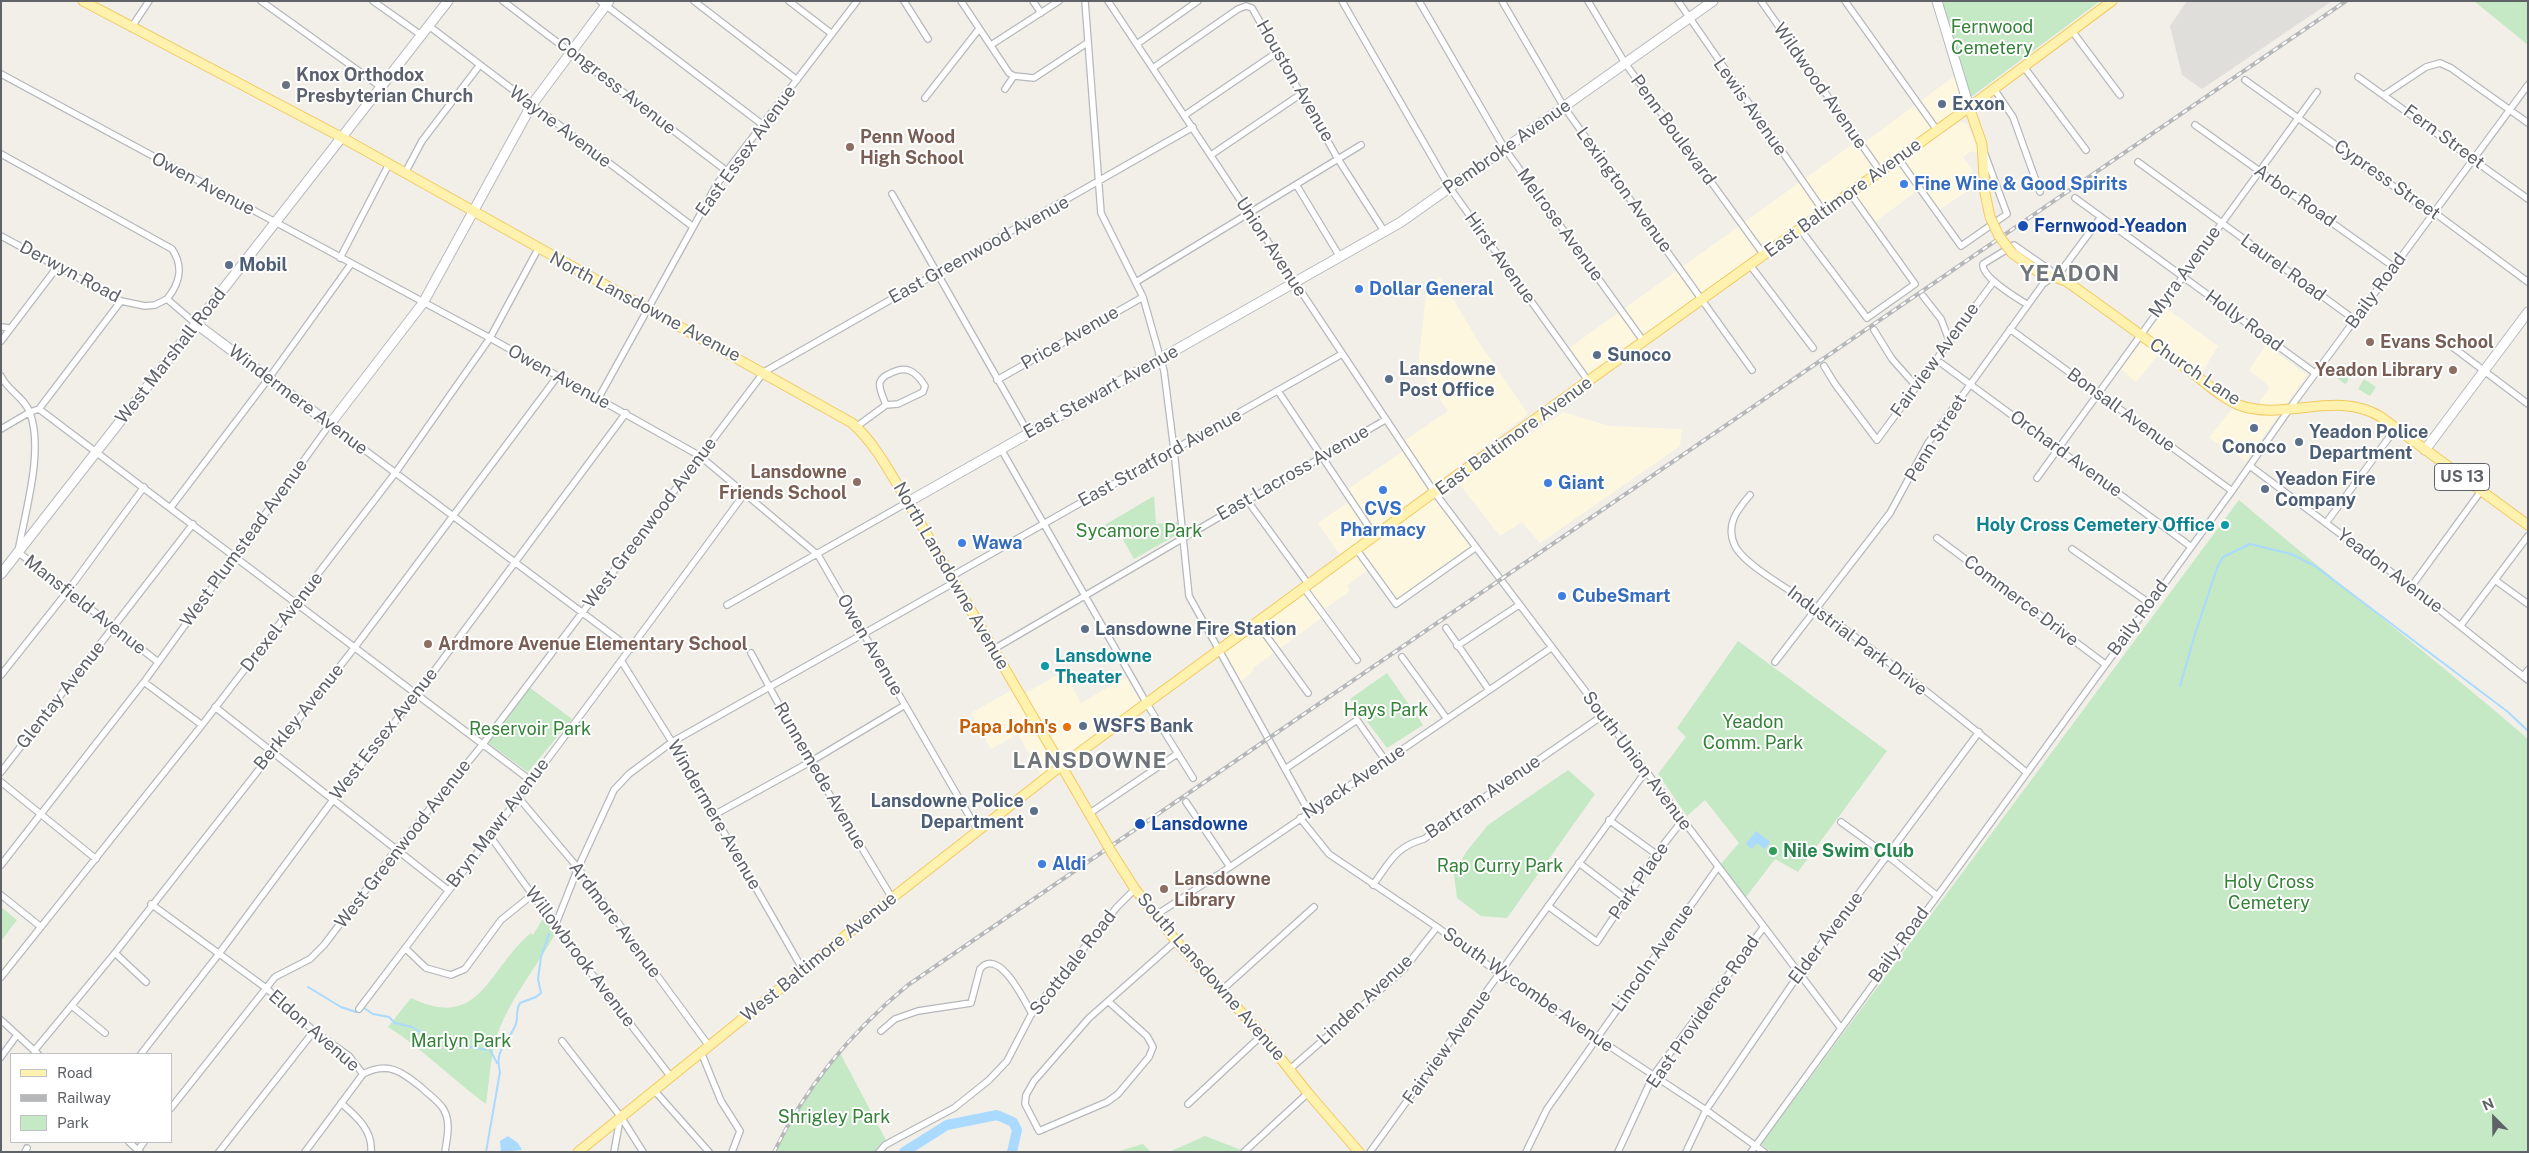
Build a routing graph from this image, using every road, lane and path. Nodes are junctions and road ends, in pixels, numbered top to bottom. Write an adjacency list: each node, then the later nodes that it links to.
1 (83, 1): 33 (main road, North Lansdowne Avenue)
2 (149, 1): 33 (street)
3 (260, 1): 53 (street)
4 (373, 1): 37 (street)
5 (448, 1): 32 (street, West Marshall Road)
6 (503, 1): 42 (street, Congress Avenue)
7 (694, 1): 51 (street)
8 (789, 1): 36 (street)
9 (857, 1): 36 (street, East Essex Avenue)
10 (904, 1): 38 (street)
11 (961, 1): 34 (street)
12 (1033, 1): 29 (street)
13 (1059, 1): 29 (street)
14 (1085, 1): 39 (street)
15 (1108, 1): 40 (street, Union Avenue)
16 (1342, 1): 91 (street, Hirst Avenue)
17 (1419, 1): 76 (street, Melrose Avenue)
18 (1502, 1): 63 (street, Lexington Avenue)
19 (1588, 1): 44 (street, Penn Boulevard)
20 (1678, 1): 31 (street, Lewis Avenue)
21 (1713, 1): 31 (street, Pembroke Avenue)
22 (1761, 1): 85 (street, Wildwood Avenue)
23 (1845, 1): 72 (street)
24 (1930, 1): 30 (street)
25 (1937, 1): 30 (street)
26 (2112, 1): 35 (main road, East Baltimore Avenue)
27 (1196, 2): 40 (street)
28 (605, 3): 42 (street, West Plumstead Avenue); 69 (street)
29 (1041, 13): 41 (street)
30 (1942, 18): 64 (street)
31 (1688, 20): 44 (street, Pembroke Avenue); 98 (street, Lewis Avenue)
32 (429, 26): 37 (street, West Marshall Road); 45 (street, Wayne Avenue)
33 (131, 28): 73 (main road, North Lansdowne Avenue)
34 (979, 28): 41 (street); 61 (street)
35 (2072, 31): 46 (main road, East Baltimore Avenue); 59 (street)
36 (832, 34): 51 (street, East Essex Avenue)
37 (421, 35): 53 (street, West Marshall Road)
38 (928, 39)
39 (1087, 43): 49 (street); 89 (street)
40 (1137, 44): 47 (street, Union Avenue)
41 (992, 47): 49 (street)
42 (571, 51): 62 (street, West Plumstead Avenue); 87 (street, Congress Avenue)
43 (1276, 53): 47 (street, Houston Avenue); 58 (street, Houston Avenue); 66 (street)
44 (1625, 63): 63 (street, Pembroke Avenue); 109 (street, Penn Boulevard)
45 (480, 66): 62 (street, Wayne Avenue); 88 (street)
46 (2024, 67): 56 (main road, East Baltimore Avenue); 77 (street)
47 (1153, 68): 66 (street, Union Avenue)
48 (1, 74): 102 (street, Owen Avenue)
49 (1014, 76): 55 (street)
50 (2358, 77): 60 (street, Fern Street)
51 (797, 80): 69 (street, East Essex Avenue)
52 (2245, 80): 67 (street, Cypress Street)
53 (381, 86): 73 (street, West Marshall Road)
54 (2528, 86): 65 (street, Baily Road)
55 (1005, 89)
56 (1994, 89): 64 (main road, East Baltimore Avenue); 92 (street)
57 (2317, 92): 67 (street, Myra Avenue)
58 (1301, 94): 79 (street); 82 (street, Houston Avenue)
59 (2120, 94)
60 (2384, 95): 65 (street); 81 (street, Fern Street)
61 (925, 98)
62 (532, 106): 97 (street, West Plumstead Avenue); 104 (street, Wayne Avenue)
63 (1564, 107): 76 (street, Pembroke Avenue); 126 (street, Lexington Avenue)
64 (1969, 108): 72 (main road, East Baltimore Avenue); 75 (main road, US 13)
65 (2510, 110): 68 (street); 81 (street, Baily Road)
66 (1185, 115): 71 (street, Union Avenue)
67 (2298, 117): 86 (street, Myra Avenue); 100 (street, Cypress Street)
68 (2528, 123)
69 (763, 125): 87 (street, East Essex Avenue)
70 (2195, 125): 86 (street, Arbor Road)
71 (1193, 127): 79 (street, Union Avenue); 89 (street, East Greenwood Avenue)
72 (1937, 130): 80 (main road, East Baltimore Avenue)
73 (341, 137): 84 (main road, North Lansdowne Avenue); 102 (street, West Marshall Road)
74 (1361, 145): 82 (street)
75 (1982, 148): 80 (street); 117 (main road, Church Lane / US 13, bridge)
76 (1505, 149): 91 (street, Pembroke Avenue); 142 (street, Melrose Avenue)
77 (2086, 150)
78 (1, 154): 125 (street)
79 (1211, 155): 99 (street, Union Avenue)
80 (1898, 158): 85 (main road, East Baltimore Avenue)
81 (2474, 158): 96 (street, Fern Street); 100 (street, Baily Road)
82 (1338, 159): 90 (street); 106 (street, Houston Avenue)
83 (2138, 162): 103 (street, Laurel Road)
84 (389, 164): 88 (main road, North Lansdowne Avenue); 111 (street)
85 (1880, 171): 93 (main road, East Baltimore Avenue)
86 (2260, 171): 103 (street, Myra Avenue); 115 (street, Arbor Road)
87 (728, 172): 104 (street, East Essex Avenue)
88 (405, 173): 97 (main road, North Lansdowne Avenue)
89 (1098, 182): 116 (street, East Greenwood Avenue); 120 (street)
90 (1297, 186): 99 (street); 110 (street)
91 (1450, 188): 106 (street, Pembroke Avenue); 157 (street, Hirst Avenue)
92 (2040, 192)
93 (1850, 193): 98 (main road, East Baltimore Avenue); 105 (street)
94 (892, 194): 116 (street)
95 (2075, 198): 101 (street, Holly Road)
96 (2528, 199)
97 (474, 212): 108 (main road, North Lansdowne Avenue); 128 (street, West Plumstead Avenue)
98 (1824, 212): 105 (main road, East Baltimore Avenue)
99 (1249, 214): 120 (street); 122 (street, Union Avenue)
100 (2433, 214): 115 (street, Baily Road); 121 (street, Cypress Street)
101 (2101, 217): 117 (street, Penn Street); 118 (street, Holly Road)
102 (274, 222): 111 (street, Owen Avenue); 133 (street, West Marshall Road)
103 (2221, 223): 118 (street, Myra Avenue); 132 (street, Laurel Road)
104 (692, 226): 130 (street, East Essex Avenue)
105 (1800, 229): 109 (main road, East Baltimore Avenue)
106 (1384, 231): 110 (street, Pembroke Avenue)
107 (1, 236): 114 (street, Derwyn Road)
108 (538, 249): 130 (main road, North Lansdowne Avenue); 139 (street, Drexel Avenue)
109 (1764, 255): 113 (main road, East Baltimore Avenue)
110 (1340, 257): 122 (street, Pembroke Avenue)
111 (340, 258): 112 (street, Owen Avenue)
112 (351, 264): 128 (street, Owen Avenue); 155 (street)
113 (1750, 265): 126 (main road, East Baltimore Avenue); 144 (street)
114 (58, 266): 127 (street, Derwyn Road); 135 (street)
115 (2394, 266): 132 (street, Baily Road)
116 (937, 272): 151 (street, East Greenwood Avenue); 156 (street)
117 (2053, 277): 119 (street, Church Lane); 129 (street, Penn Street); 138 (main road, Church Lane / US 13)
118 (2182, 277): 138 (street, Myra Avenue); 152 (street, Holly Road)
119 (1994, 281): 129 (street); 141 (street, Fairview Avenue)
120 (1136, 282): 124 (street)
121 (2528, 282)
122 (1294, 283): 145 (street, Union Avenue); 146 (street, East Stewart Avenue)
123 (1924, 296): 141 (street)
124 (1143, 297): 146 (street); 156 (street, Price Avenue)
125 (167, 300): 127 (street, Derwyn Road); 133 (street, Windermere Avenue)
126 (1702, 300): 142 (main road, East Baltimore Avenue); 149 (street, Lexington Avenue)
127 (121, 301): 167 (street)
128 (423, 303): 139 (street, Owen Avenue); 171 (street, West Plumstead Avenue)
129 (2028, 305): 136 (street, Penn Street)
130 (648, 308): 151 (main road, North Lansdowne Avenue); 163 (street)
131 (2528, 312): 150 (street)
132 (2355, 320): 152 (street, Baily Road)
133 (195, 324): 155 (street, Windermere Avenue); 180 (street, West Marshall Road)
134 (1, 327): 135 (street)
135 (10, 328): 140 (street)
136 (2010, 329): 159 (street, Penn Street); 162 (street, Bonsall Avenue)
137 (1874, 330): 160 (street)
138 (2140, 335): 162 (street, Myra Avenue); 166 (main road, Church Lane / US 13)
139 (490, 338): 154 (street, Owen Avenue); 184 (street, Drexel Avenue)
140 (1, 340)
141 (1949, 340): 160 (street, Fairview Avenue)
142 (1644, 342): 157 (main road, East Baltimore Avenue)
143 (2450, 345): 150 (street)
144 (1813, 348)
145 (1342, 354): 161 (street, East Stratford Avenue); 170 (street, Union Avenue)
146 (1160, 359): 175 (street, East Stewart Avenue); 178 (street)
147 (1941, 363): 159 (street, Orchard Avenue)
148 (1824, 366): 160 (street, Fairview Avenue)
149 (1752, 370)
150 (2484, 370): 164 (street); 179 (street)
151 (764, 372): 172 (main road, North Lansdowne Avenue); 181 (street, West Greenwood Avenue)
152 (2315, 373): 166 (street, Baily Road)
153 (1, 376): 158 (street)
154 (557, 377): 163 (street, Owen Avenue); 195 (street, Berkley Avenue)
155 (269, 378): 171 (street, Windermere Avenue); 194 (street)
156 (997, 380): 175 (street)
157 (1589, 382): 190 (main road, East Baltimore Avenue)
158 (4, 385): 168 (street)
159 (1970, 385): 176 (street, Orchard Avenue); 224 (street, Penn Street)
160 (1916, 386)
161 (1278, 391): 178 (street, East Stratford Avenue); 182 (street)
162 (2098, 393): 176 (street, Myra Avenue); 187 (street, Bonsall Avenue)
163 (598, 399): 169 (street, Owen Avenue)
164 (2528, 404)
165 (886, 405): 165 (street); 172 (street)
166 (2291, 408): 173 (main road, Church Lane / US 13); 183 (street, Baily Road)
167 (40, 409): 168 (street); 180 (street)
168 (30, 412): 174 (street); 208 (street, Mansfield Avenue)
169 (626, 413): 181 (street, Owen Avenue); 211 (street, West Essex Avenue)
170 (1384, 420): 182 (street, East Lacross Avenue); 190 (street, Union Avenue)
171 (330, 424): 184 (street, Windermere Avenue); 210 (street, West Plumstead Avenue)
172 (856, 427): 193 (main road, North Lansdowne Avenue)
173 (2396, 428): 179 (main road, Church Lane / US 13); 198 (street)
174 (1, 430)
175 (1028, 434): 177 (street, East Stewart Avenue)
176 (2058, 448): 185 (street, Myra Avenue); 204 (street, Orchard Avenue)
177 (1001, 449): 193 (street, East Stewart Avenue); 197 (street)
178 (1174, 450): 197 (street, East Stratford Avenue); 202 (street)
179 (2425, 450): 188 (main road, Church Lane / US 13)
180 (97, 452): 186 (street); 208 (street, West Marshall Road)
181 (700, 456): 189 (street, Owen Avenue); 225 (street, West Greenwood Avenue)
182 (1322, 456): 192 (street, East Lacross Avenue); 200 (street)
183 (2250, 466): 187 (street, Baily Road); 198 (street, Yeadon Avenue)
184 (396, 472): 195 (street, Windermere Avenue); 219 (street, Drexel Avenue)
185 (2036, 478)
186 (144, 487): 194 (street); 217 (street)
187 (2232, 491): 204 (street, Baily Road)
188 (2482, 491): 199 (main road, Church Lane / US 13); 215 (street)
189 (745, 493): 209 (street, Owen Avenue); 235 (street, Bryn Mawr Avenue)
190 (1435, 493): 200 (main road, East Baltimore Avenue); 205 (street, South Union Avenue)
191 (1750, 495): 224 (street, Industrial Park Drive)
192 (1247, 500): 202 (street, East Lacross Avenue); 216 (street)
193 (908, 502): 209 (street); 213 (main road, North Lansdowne Avenue)
194 (172, 508): 196 (street)
195 (451, 516): 211 (street, Windermere Avenue); 232 (street, Berkley Avenue)
196 (193, 524): 210 (street); 228 (street, Glentay Avenue)
197 (1043, 524): 213 (street, East Stratford Avenue); 218 (street)
198 (2326, 524): 215 (street, Yeadon Avenue)
199 (2528, 525)
200 (1375, 536): 207 (main road, East Baltimore Avenue)
201 (2528, 536): 214 (street)
202 (1182, 538): 218 (street, East Lacross Avenue); 236 (street)
203 (1936, 538): 243 (street, Commerce Drive)
204 (2190, 546): 220 (street, Baily Road)
205 (1475, 548): 207 (street); 223 (street, South Union Avenue)
206 (2072, 548): 220 (street)
207 (1357, 550): 216 (main road, East Baltimore Avenue)
208 (18, 552): 212 (street, West Marshall Road); 217 (street, Mansfield Avenue)
209 (818, 554): 222 (street); 230 (street, Owen Avenue)
210 (235, 556): 219 (street); 240 (street, West Plumstead Avenue)
211 (515, 564): 225 (street, Windermere Avenue); 251 (street, West Essex Avenue)
212 (1, 574)
213 (953, 579): 230 (street, East Stratford Avenue); 233 (main road, North Lansdowne Avenue)
214 (2495, 580): 221 (street); 227 (street)
215 (2411, 586): 227 (street, Yeadon Avenue)
216 (1306, 587): 226 (main road, East Baltimore Avenue); 239 (street)
217 (67, 592): 228 (street, Mansfield Avenue); 245 (street)
218 (1085, 595): 233 (street, East Lacross Avenue); 253 (street)
219 (297, 603): 232 (street); 254 (street, Drexel Avenue)
220 (2149, 603): 243 (street, Baily Road)
221 (2528, 604)
222 (727, 605)
223 (1518, 605): 231 (street); 234 (street, South Union Avenue)
224 (1816, 607): 242 (street, Penn Street); 258 (street, Industrial Park Drive)
225 (583, 612): 235 (street, Windermere Avenue); 260 (street, West Greenwood Avenue)
226 (1257, 623): 236 (main road, East Baltimore Avenue); 250 (street)
227 (2462, 625): 246 (street, Yeadon Avenue)
228 (114, 626): 240 (street, Mansfield Avenue); 268 (street, Glentay Avenue)
229 (1446, 628): 231 (street)
230 (863, 632): 248 (street, East Stratford Avenue); 252 (street, Owen Avenue)
231 (1457, 646): 249 (street)
232 (355, 647): 251 (street); 261 (street, Berkley Avenue)
233 (994, 648): 265 (main road, North Lansdowne Avenue)
234 (1551, 648): 249 (street, Nyack Avenue); 255 (street, South Union Avenue)
235 (631, 649): 241 (street, Bryn Mawr Avenue)
236 (1218, 651): 253 (main road, East Baltimore Avenue); 266 (street)
237 (751, 654): 248 (street, Runnemede Avenue)
238 (1402, 657): 256 (street)
239 (1357, 660)
240 (158, 662): 247 (street, West Plumstead Avenue)
241 (622, 662): 259 (street, Windermere Avenue); 271 (street, Bryn Mawr Avenue)
242 (1775, 662)
243 (2105, 664): 269 (street, Baily Road)
244 (2528, 670): 246 (street)
245 (1, 675)
246 (2525, 678)
247 (144, 682): 257 (street, Mansfield Avenue); 278 (street, West Plumstead Avenue)
248 (769, 688): 259 (street, East Stratford Avenue); 264 (street, Runnemede Avenue)
249 (1489, 690): 256 (street, Nyack Avenue)
250 (1308, 693)
251 (417, 694): 260 (street); 274 (street, West Essex Avenue)
252 (905, 704): 264 (street); 284 (street, Owen Avenue)
253 (1147, 704): 262 (street); 265 (main road, East Baltimore Avenue)
254 (216, 707): 257 (street, Drexel Avenue); 261 (street)
255 (1602, 716): 267 (street, South Union Avenue); 295 (street, Bartram Avenue)
256 (1447, 719): 263 (street, Nyack Avenue)
257 (202, 725): 289 (street, Drexel Avenue)
258 (1979, 732): 269 (street, Industrial Park Drive); 288 (street, Elder Avenue)
259 (672, 742): 279 (street, Windermere Avenue); 294 (street, East Stratford Avenue)
260 (483, 744): 271 (street); 286 (street, West Greenwood Avenue)
261 (272, 750): 274 (street); 303 (street, Berkley Avenue)
262 (1177, 754): 270 (street); 277 (street)
263 (1385, 760): 266 (street); 276 (street, Nyack Avenue)
264 (810, 762): 279 (street); 301 (street, Runnemede Avenue)
265 (1061, 766): 277 (main road, South Lansdowne Avenue); 284 (main road, West Baltimore Avenue)
266 (1285, 769): 276 (street)
267 (1646, 771): 281 (street, Fairview Avenue); 282 (street, South Union Avenue)
268 (1, 772)
269 (2026, 772): 300 (street, Baily Road)
270 (1193, 778)
271 (530, 780): 273 (street, Bryn Mawr Avenue)
272 (1, 782): 278 (street)
273 (518, 797): 285 (street, Bryn Mawr Avenue); 294 (street, Ardmore Avenue)
274 (333, 800): 286 (street); 314 (street, West Essex Avenue)
275 (1186, 802): 292 (street)
276 (1309, 812): 280 (street, Nyack Avenue)
277 (1090, 813): 296 (main road, South Lansdowne Avenue, bridge)
278 (39, 815): 289 (street); 291 (street, West Plumstead Avenue)
279 (714, 815): 315 (street, Windermere Avenue)
280 (1300, 818): 292 (street, Nyack Avenue); 295 (street, South Wycombe Avenue)
281 (1609, 820): 287 (street); 290 (street, Fairview Avenue)
282 (1682, 821): 287 (street, Park Place); 293 (street, South Union Avenue)
283 (1841, 822): 288 (street)
284 (978, 831): 301 (main road, West Baltimore Avenue)
285 (490, 836): 297 (street, Bryn Mawr Avenue); 299 (street, Willowbrook Avenue)
286 (395, 851): 297 (street); 320 (street, West Greenwood Avenue)
287 (1656, 854): 302 (street, Park Place)
288 (1888, 856): 300 (street); 317 (street, Elder Avenue)
289 (96, 859): 308 (street, Drexel Avenue)
290 (1579, 863): 302 (street); 304 (street, Fairview Avenue)
291 (1, 865)
292 (1230, 867): 306 (street, Nyack Avenue)
293 (1718, 867): 310 (street, South Union Avenue); 333 (street, Lincoln Avenue)
294 (578, 868): 307 (street, East Stratford Avenue); 335 (street, Ardmore Avenue)
295 (1373, 885): 309 (street, South Wycombe Avenue)
296 (1135, 889): 306 (main road, South Lansdowne Avenue); 325 (street, Scottdale Road)
297 (448, 890): 312 (street, Bryn Mawr Avenue)
298 (1, 895): 308 (street)
299 (532, 895): 307 (street, Willowbrook Avenue); 312 (street)
300 (1936, 895): 327 (street, Baily Road)
301 (892, 898): 315 (main road, West Baltimore Avenue)
302 (1626, 898): 304 (street, Park Place)
303 (152, 904): 313 (street, Berkley Avenue); 314 (street, Eldon Avenue)
304 (1548, 906): 316 (street, Fairview Avenue)
305 (1314, 908): 321 (street)
306 (1156, 915): 311 (main road, South Lansdowne Avenue)
307 (555, 926): 343 (street, Willowbrook Avenue)
308 (40, 927): 318 (street, Drexel Avenue)
309 (1436, 927): 316 (street, South Wycombe Avenue); 340 (street, Linden Avenue)
310 (1763, 928): 317 (street, South Union Avenue); 342 (street, East Providence Road)
311 (1176, 941): 321 (main road, South Lansdowne Avenue); 322 (street)
312 (405, 948): 324 (street, Bryn Mawr Avenue)
313 (115, 953): 319 (street); 323 (street, Berkley Avenue)
314 (218, 955): 320 (street, Eldon Avenue); 338 (street, West Essex Avenue)
315 (803, 970): 335 (main road, West Baltimore Avenue)
316 (1500, 974): 333 (street, South Wycombe Avenue); 364 (street, Fairview Avenue)
317 (1799, 974): 327 (street, South Union Avenue); 349 (street, Elder Avenue)
318 (1, 977)
319 (146, 982)
320 (266, 988): 328 (street, Eldon Avenue); 348 (street, West Greenwood Avenue)
321 (1222, 990): 332 (main road, South Lansdowne Avenue)
322 (1109, 1002): 322 (street)
323 (72, 1006): 330 (street); 337 (street, Berkley Avenue)
324 (359, 1009)
325 (1032, 1014): 329 (street); 361 (street, Scottdale Road)
326 (1, 1020): 331 (street)
327 (1840, 1027): 351 (street, Baily Road)
328 (314, 1031): 341 (street, Eldon Avenue); 352 (street)
329 (881, 1031)
330 (105, 1033)
331 (17, 1035): 337 (street); 339 (street)
332 (1262, 1035): 340 (main road, South Lansdowne Avenue); 347 (street)
333 (1596, 1038): 342 (street, South Wycombe Avenue); 365 (street, Lincoln Avenue)
334 (562, 1041): 350 (street)
335 (709, 1046): 336 (main road, West Baltimore Avenue)
336 (701, 1052): 343 (main road, West Baltimore Avenue); 360 (street)
337 (36, 1053)
338 (142, 1053)
339 (1, 1057)
340 (1290, 1069): 345 (main road, South Lansdowne Avenue)
341 (363, 1074): 346 (street); 355 (street, Eldon Avenue)
342 (1653, 1076): 349 (street, South Wycombe Avenue); 366 (street, East Providence Road)
343 (671, 1077): 344 (main road, West Baltimore Avenue)
344 (654, 1090): 350 (main road, West Baltimore Avenue); 359 (street)
345 (1308, 1094): 362 (street); 363 (main road, South Lansdowne Avenue)
346 (341, 1103): 353 (street); 354 (street)
347 (1188, 1104)
348 (172, 1107)
349 (1706, 1110): 351 (street, South Wycombe Avenue); 367 (street, Elder Avenue)
350 (620, 1117): 356 (main road, West Baltimore Avenue); 357 (street); 358 (street)
351 (1754, 1144): 368 (street, Baily Road); 369 (street, South Wycombe Avenue)
352 (219, 1152)
353 (305, 1152)
354 (371, 1152)
355 (444, 1152)
356 (578, 1152)
357 (614, 1152)
358 (643, 1152)
359 (709, 1152)
360 (732, 1152)
361 (879, 1152)
362 (1244, 1152)
363 (1359, 1152)
364 (1370, 1152)
365 (1526, 1152)
366 (1618, 1152)
367 (1686, 1152)
368 (1751, 1152)
369 (1764, 1152)

